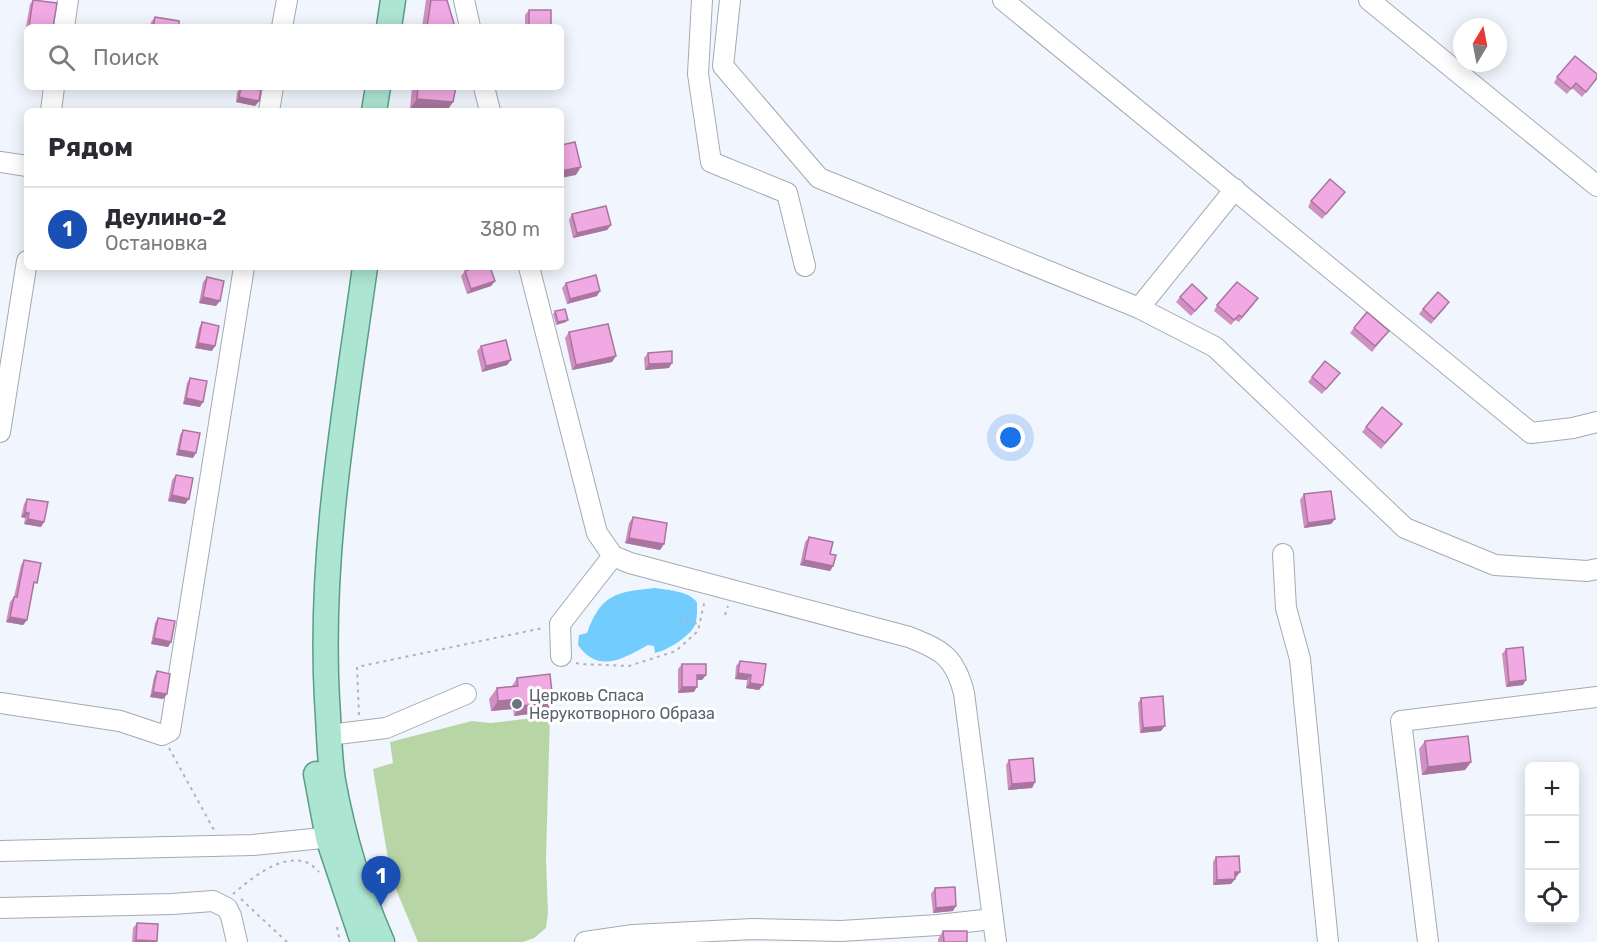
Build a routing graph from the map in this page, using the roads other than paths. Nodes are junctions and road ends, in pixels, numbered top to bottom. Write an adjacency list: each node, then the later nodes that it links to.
1 (68, 0): 10 (street)
2 (287, 0): 11 (street)
3 (393, 0): 12 (main road)
4 (405, 0): 13 (main road)
5 (464, 0): 14 (street)
6 (702, 0): 29 (street)
7 (730, 0): 35 (street)
8 (1003, 0): 28 (street)
9 (1369, 0): 27 (street)
10 (64, 24)
11 (283, 24)
12 (389, 24)
13 (401, 24)
14 (469, 24)
15 (54, 90): 20 (street)
16 (272, 90): 21 (street)
17 (378, 90): 22 (main road)
18 (390, 90): 23 (main road)
19 (485, 90): 24 (street)
20 (51, 108)
21 (270, 108)
22 (374, 108)
23 (388, 108)
24 (489, 108)
25 (0, 162): 26 (street)
26 (24, 166)
27 (1597, 186)
28 (1234, 189): 35 (street); 36 (street)
29 (806, 266)
30 (26, 270): 37 (street)
31 (244, 270): 44 (street)
32 (351, 270): 46 (main road)
33 (365, 270): 45 (main road)
34 (530, 270): 39 (street)
35 (1139, 308): 40 (street)
36 (1597, 422)
37 (0, 432)
38 (1283, 554): 55 (street)
39 (613, 556): 41 (street); 49 (street)
40 (1597, 569)
41 (561, 656)
42 (466, 694): 45 (street)
43 (1597, 697): 56 (street)
44 (0, 703)
45 (329, 735): 46 (main road)
46 (337, 837): 47 (street); 51 (main road); 52 (main road)
47 (0, 851)
48 (0, 908): 50 (street)
49 (993, 919): 53 (street); 54 (street)
50 (237, 942)
51 (363, 942)
52 (382, 942)
53 (585, 942)
54 (996, 942)
55 (1328, 942)
56 (1428, 942)

